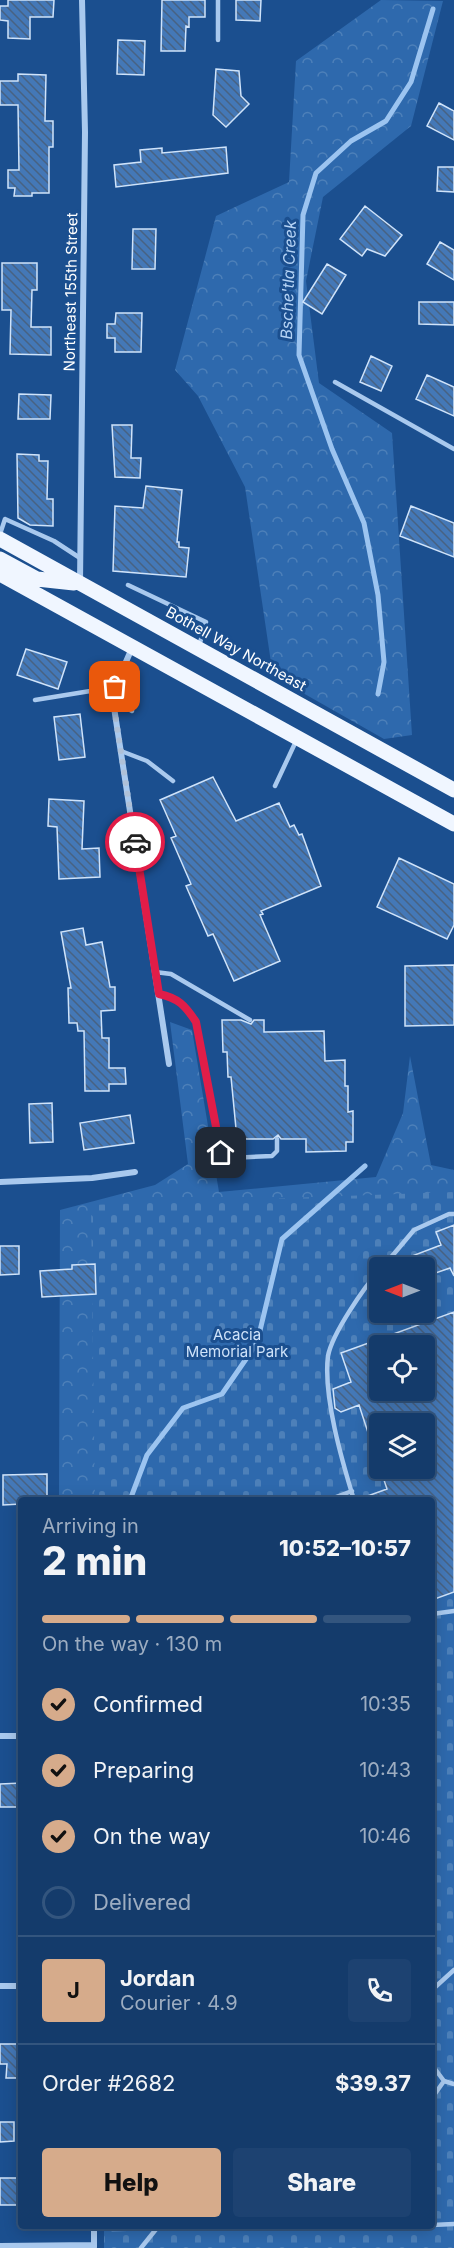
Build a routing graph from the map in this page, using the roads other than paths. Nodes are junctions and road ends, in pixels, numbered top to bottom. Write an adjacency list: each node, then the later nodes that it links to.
1 (82, 0): 8 (street, Northeast 155th Street)
2 (218, 0): 3 (lane)
3 (218, 40)
4 (335, 382): 5 (lane)
5 (454, 449)
6 (0, 534): 8 (lane)
7 (0, 539): 11 (main road, Bothell Way Northeast)
8 (80, 558): 11 (street, Northeast 155th Street)
9 (0, 559): 11 (main road)
10 (0, 574): 13 (main road)
11 (80, 584): 14 (main road, Bothell Way Northeast)
12 (128, 585): 14 (lane)
13 (132, 648): 15 (street); 19 (main road)
14 (198, 648): 23 (main road, Bothell Way Northeast)
15 (115, 687): 16 (lane); 17 (street)
16 (35, 700)
17 (113, 701): 18 (lane); 20 (street)
18 (132, 711)
19 (298, 737): 22 (lane); 24 (main road)
20 (121, 751): 21 (lane); 25 (street)
21 (173, 781)
22 (275, 786)
23 (454, 790)
24 (454, 824)
25 (155, 972): 26 (street); 27 (lane)
26 (159, 994): 28 (street); 29 (lane)
27 (250, 1020)
28 (170, 1064)
29 (277, 1139)
30 (135, 1172): 31 (street)
31 (0, 1182)
32 (454, 1214): 33 (lane)
33 (390, 1257)
34 (369, 1282): 35 (lane)
35 (352, 1491): 36 (lane); 37 (lane)
36 (336, 1497)
37 (353, 1497)
38 (454, 1611): 39 (lane)
39 (435, 1614)
40 (0, 1736): 41 (street)
41 (18, 1736)
42 (454, 1970): 45 (lane)
43 (0, 1986): 44 (street)
44 (18, 1986)
45 (435, 1987)
46 (435, 2069): 47 (lane)
47 (444, 2082): 48 (lane); 49 (lane)
48 (454, 2084)
49 (435, 2094)
50 (454, 2224): 51 (lane)
51 (435, 2225)
52 (94, 2229): 55 (street)
53 (156, 2229): 56 (lane)
54 (0, 2246): 55 (street)
55 (94, 2246)
56 (141, 2248)

